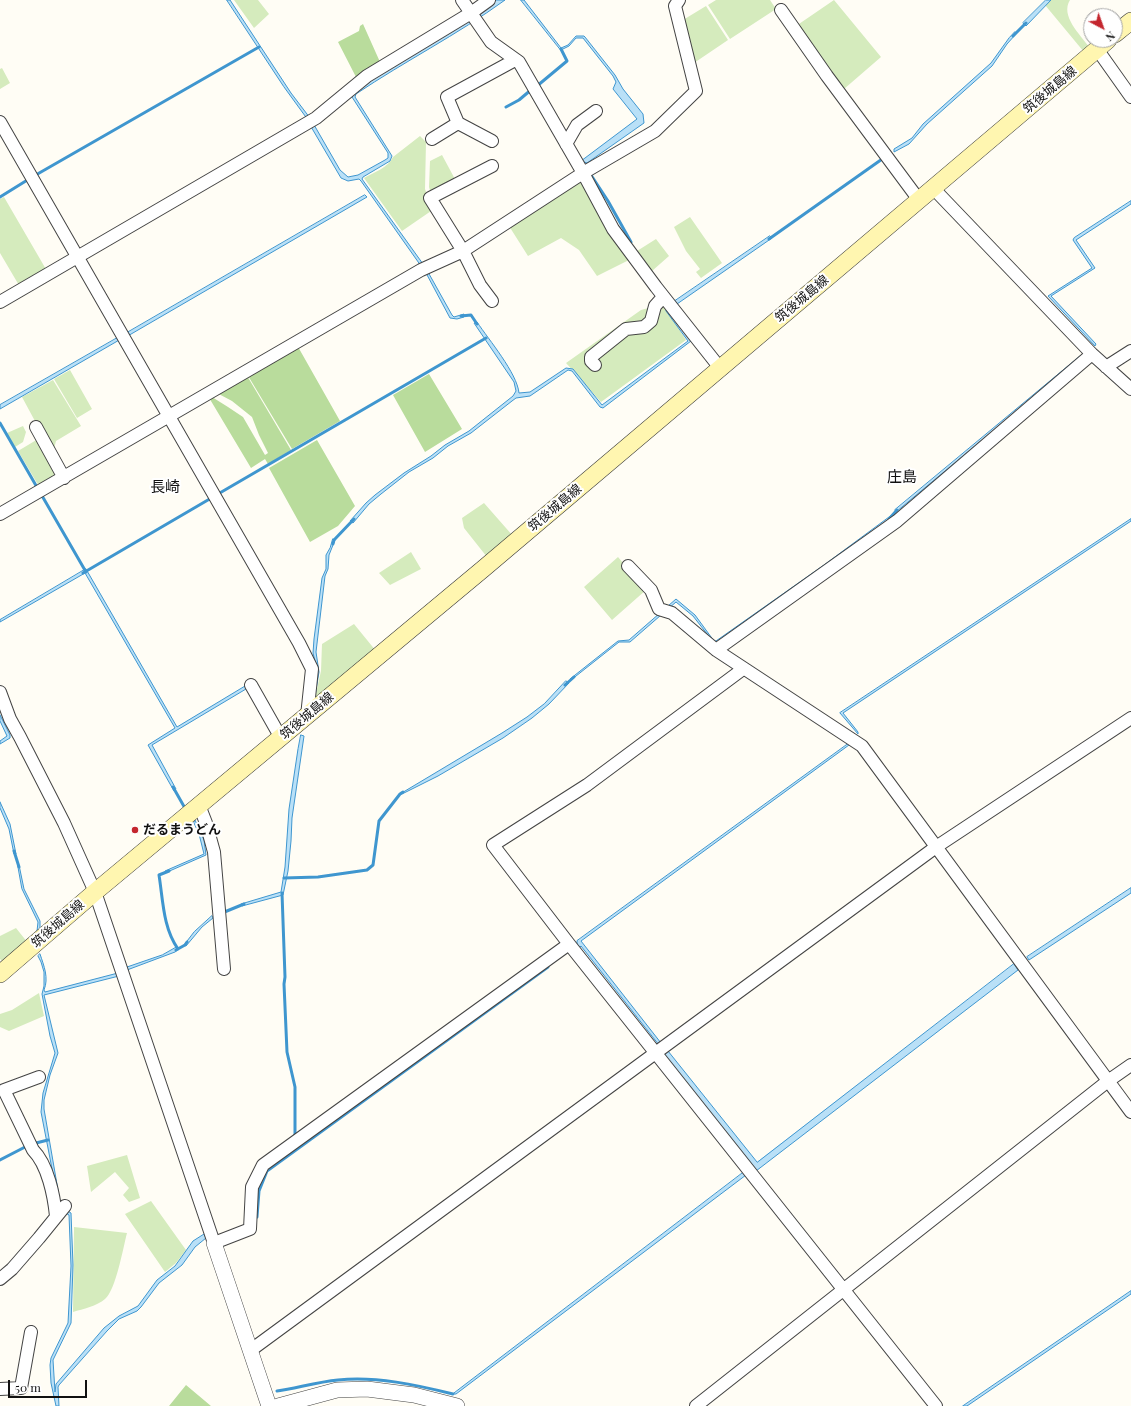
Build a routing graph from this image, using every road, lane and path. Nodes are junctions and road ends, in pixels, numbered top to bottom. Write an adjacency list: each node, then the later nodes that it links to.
1 (462, 0): 5 (street)
2 (489, 0): 5 (street)
3 (679, 0): 19 (street)
4 (781, 10): 21 (street)
5 (472, 13): 10 (street); 23 (street)
6 (1131, 21): 7 (main road)
7 (1123, 28)
8 (1099, 48): 20 (main road, 筑後城島線)
9 (1105, 48): 11 (street)
10 (515, 60): 14 (street); 17 (street)
11 (1131, 97)
12 (596, 111): 17 (street)
13 (0, 122): 23 (street)
14 (458, 123): 15 (street); 16 (street)
15 (432, 139)
16 (492, 141)
17 (566, 144): 19 (street)
18 (492, 166): 22 (street)
19 (583, 173): 22 (street); 24 (street)
20 (933, 188): 21 (main road, 筑後城島線); 28 (street)
21 (918, 200): 31 (main road, 筑後城島線)
22 (463, 251): 25 (street); 33 (street)
23 (77, 257): 26 (street); 33 (street)
24 (663, 297): 29 (street); 31 (street)
25 (492, 301)
26 (0, 302)
27 (1131, 351): 30 (street)
28 (1092, 354): 30 (street); 38 (street)
29 (595, 365)
30 (1106, 367): 32 (street)
31 (720, 368): 42 (main road, 筑後城島線)
32 (1131, 389)
33 (170, 417): 35 (street); 42 (street)
34 (36, 427): 35 (street)
35 (64, 478): 36 (street)
36 (0, 514)
37 (628, 566): 38 (street)
38 (716, 650): 39 (street)
39 (743, 669): 46 (street); 48 (street)
40 (251, 686): 44 (street)
41 (0, 692): 47 (street)
42 (307, 716): 44 (main road, 筑後城島線)
43 (1131, 718): 46 (street)
44 (281, 738): 45 (main road, 筑後城島線)
45 (200, 805): 47 (main road, 筑後城島線); 49 (street)
46 (936, 847): 51 (street); 54 (street)
47 (95, 892): 50 (main road, 筑後城島線); 58 (street)
48 (569, 944): 51 (street); 58 (street)
49 (224, 969)
50 (0, 974)
51 (656, 1053): 60 (street); 62 (street)
52 (1131, 1065): 54 (street)
53 (39, 1077): 57 (street)
54 (1108, 1081): 55 (street); 60 (street)
55 (1131, 1112)
56 (65, 1206): 57 (street)
57 (56, 1216): 59 (street)
58 (214, 1243): 62 (street)
59 (0, 1279)
60 (843, 1289): 67 (street); 68 (street)
61 (31, 1332): 63 (street)
62 (250, 1350): 64 (street)
63 (0, 1389)
64 (269, 1406)
65 (278, 1406): 66 (street)
66 (457, 1406)
67 (696, 1406)
68 (936, 1406)

